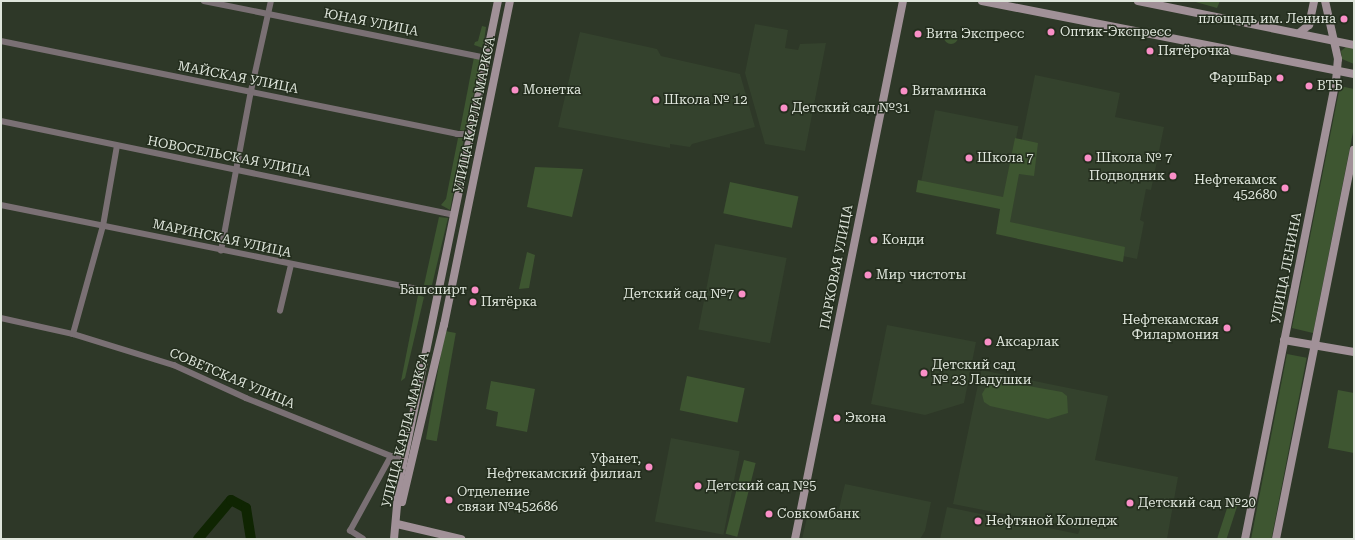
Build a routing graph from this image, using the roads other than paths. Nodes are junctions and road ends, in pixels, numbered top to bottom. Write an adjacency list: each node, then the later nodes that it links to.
1 (204, 1): 10 (street, ЮНАЯ УЛИЦА)
2 (272, 1): 10 (street)
3 (498, 1): 15 (main road, УЛИЦА КАРЛА МАРКСА)
4 (510, 1): 30 (main road, УЛИЦА КАРЛА МАРКСА)
5 (903, 1): 45 (main road, ПАРКОВАЯ УЛИЦА)
6 (982, 1): 17 (main road)
7 (1138, 1): 11 (main road)
8 (1314, 1): 11 (main road)
9 (1325, 1): 13 (main road, УЛИЦА ЛЕНИНА)
10 (268, 15): 15 (street, ЮНАЯ УЛИЦА); 19 (street)
11 (1299, 33): 13 (main road)
12 (1, 41): 19 (street, МАЙСКАЯ УЛИЦА)
13 (1333, 41): 14 (main road); 16 (main road, УЛИЦА ЛЕНИНА)
14 (1352, 44): 16 (main road)
15 (487, 58): 21 (main road, УЛИЦА КАРЛА МАРКСА)
16 (1338, 60): 17 (main road, УЛИЦА ЛЕНИНА)
17 (1337, 71): 18 (main road); 36 (main road, УЛИЦА ЛЕНИНА)
18 (1354, 74)
19 (251, 91): 21 (street, МАЙСКАЯ УЛИЦА); 24 (street)
20 (1, 121): 22 (street, НОВОСЕЛЬСКАЯ УЛИЦА)
21 (472, 134): 26 (main road, УЛИЦА КАРЛА МАРКСА)
22 (117, 146): 24 (street, НОВОСЕЛЬСКАЯ УЛИЦА); 27 (street)
23 (1354, 150): 37 (main road)
24 (238, 169): 26 (street, НОВОСЕЛЬСКАЯ УЛИЦА); 28 (street)
25 (1, 205): 27 (street, МАРИНСКАЯ УЛИЦА)
26 (454, 215): 29 (main road, УЛИЦА КАРЛА МАРКСА)
27 (103, 226): 28 (street, МАРИНСКАЯ УЛИЦА); 35 (street)
28 (221, 251): 31 (street, МАРИНСКАЯ УЛИЦА)
29 (445, 258): 30 (main road); 32 (main road, УЛИЦА КАРЛА МАРКСА)
30 (457, 261): 41 (main road, УЛИЦА КАРЛА МАРКСА)
31 (291, 265): 32 (street, МАРИНСКАЯ УЛИЦА); 33 (street)
32 (439, 293): 40 (main road, УЛИЦА КАРЛА МАРКСА)
33 (280, 311)
34 (1, 318): 35 (street, СОВЕТСКАЯ УЛИЦА)
35 (73, 334): 39 (street, СОВЕТСКАЯ УЛИЦА)
36 (1284, 340): 37 (main road); 46 (main road, УЛИЦА ЛЕНИНА)
37 (1314, 345): 38 (main road); 47 (main road)
38 (1354, 352)
39 (391, 456): 40 (street, СОВЕТСКАЯ УЛИЦА); 42 (street)
40 (405, 457): 41 (main road, УЛИЦА КАРЛА МАРКСА)
41 (397, 520): 43 (main road); 44 (main road)
42 (363, 539)
43 (394, 539)
44 (461, 539)
45 (796, 539)
46 (1245, 539)
47 (1276, 539)

